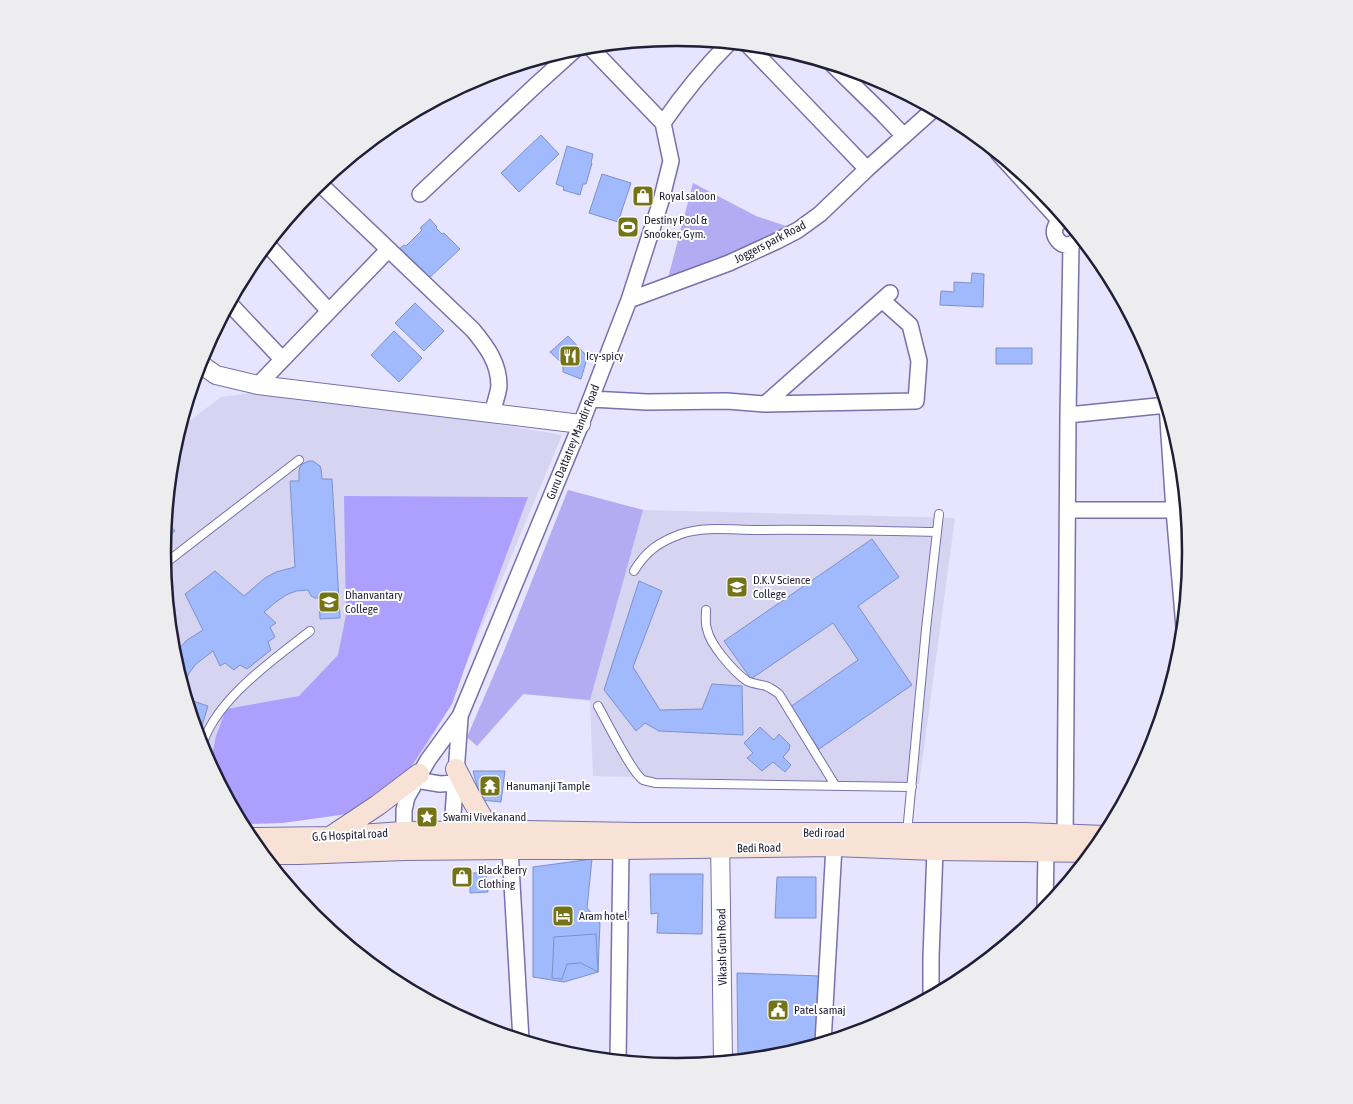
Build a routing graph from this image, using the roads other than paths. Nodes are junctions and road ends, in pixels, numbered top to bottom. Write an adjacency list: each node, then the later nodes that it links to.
1 (723, 49): 7 (street)
2 (596, 53): 7 (street)
3 (756, 53): 9 (street)
4 (565, 59): 11 (street)
5 (843, 74): 8 (street)
6 (929, 114): 8 (street, Joggers park Road)
7 (663, 123): 16 (street, Guru Dattatrey Mandir Road)
8 (904, 136): 9 (street, Joggers park Road)
9 (867, 169): 16 (street, Joggers park Road)
10 (325, 189): 15 (street)
11 (420, 194)
12 (1060, 222): 13 (street)
13 (1075, 240): 26 (street)
14 (272, 249): 18 (street)
15 (388, 250): 18 (street); 25 (street)
16 (629, 300): 22 (street, Guru Dattatrey Mandir Road)
17 (234, 308): 19 (street)
18 (329, 311): 19 (street)
19 (282, 359): 21 (street)
20 (206, 367): 21 (street)
21 (258, 384): 25 (street)
22 (591, 399): 23 (street); 27 (street, Guru Dattatrey Mandir Road)
23 (765, 404): 23 (street)
24 (1160, 406): 26 (street)
25 (492, 413): 27 (street)
26 (1068, 415): 30 (street)
27 (582, 424): 40 (street, Guru Dattatrey Mandir Road)
28 (299, 460): 34 (lane)
29 (1179, 493): 31 (street)
30 (1068, 510): 31 (street); 54 (street)
31 (1180, 510): 35 (street)
32 (939, 514): 33 (lane)
33 (937, 532): 36 (lane); 45 (lane)
34 (171, 559)
35 (1182, 561)
36 (634, 571)
37 (706, 610): 44 (lane)
38 (310, 631): 41 (lane)
39 (598, 706): 44 (lane)
40 (460, 716): 42 (street, Guru Dattatrey Mandir Road); 43 (street, Guru Dattatrey Mandir Road)
41 (205, 734)
42 (455, 776): 43 (street); 46 (main road); 53 (street, Guru Dattatrey Mandir Road)
43 (418, 777): 48 (main road); 52 (street, Guru Dattatrey Mandir Road)
44 (835, 785): 45 (lane)
45 (912, 787): 47 (lane)
46 (490, 831): 51 (main road, Bedi road); 53 (main road, Bedi road)
47 (907, 834): 51 (main road, Bedi road); 54 (main road, Bedi road)
48 (330, 837): 49 (main road, G.G Hospital road); 52 (main road, G.G Hospital road)
49 (259, 838)
50 (1093, 838): 54 (main road, Bedi road)
51 (720, 840): 55 (main road, Bedi Road); 58 (main road, Bedi Road); 67 (street, Vikash Gruh Road)
52 (404, 841): 53 (main road, G.G Hospital road); 57 (main road, G.G Hospital road); 61 (main road, G.G Hospital road)
53 (451, 841): 56 (main road, Bedi Road); 57 (main road, Bedi Road)
54 (1059, 845): 59 (main road, Bedi Road); 60 (main road, Bedi Road); 62 (street)
55 (834, 846): 59 (main road, Bedi Road); 65 (street)
56 (510, 849): 58 (main road, Bedi Road); 64 (street)
57 (424, 850)
58 (621, 850): 66 (street)
59 (934, 850): 63 (street)
60 (1085, 850)
61 (271, 854)
62 (1048, 894)
63 (931, 989)
64 (520, 1033)
65 (823, 1036)
66 (618, 1054)
67 (723, 1055)

